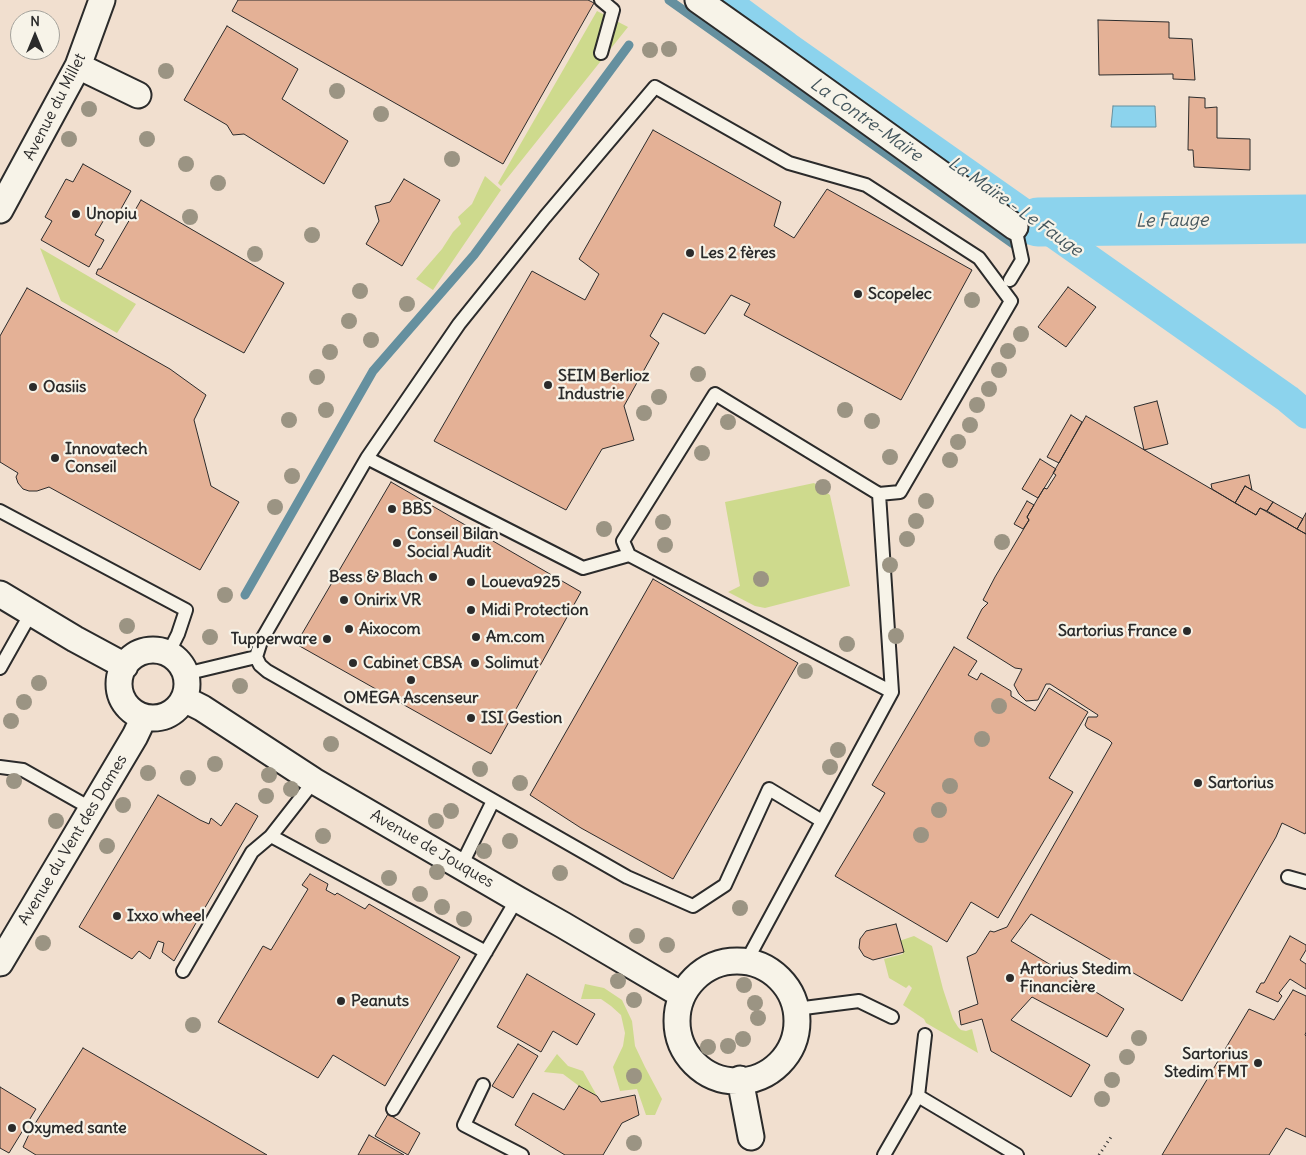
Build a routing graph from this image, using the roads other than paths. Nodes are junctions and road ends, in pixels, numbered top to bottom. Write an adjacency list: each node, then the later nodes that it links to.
1 (102, 0): 5 (street, Avenue du Millet)
2 (601, 0): 4 (lane)
3 (698, 0): 8 (street)
4 (601, 53)
5 (78, 66): 6 (street); 7 (street, Avenue du Millet)
6 (138, 95)
7 (0, 210)
8 (1015, 228): 9 (lane)
9 (1010, 280)
10 (367, 458): 11 (lane); 13 (lane); 17 (lane)
11 (879, 494): 13 (lane); 21 (lane)
12 (0, 511): 16 (lane)
13 (629, 555): 21 (lane)
14 (0, 594): 15 (street)
15 (31, 613): 18 (street); 19 (lane)
16 (168, 654): 18 (street); 20 (street)
17 (256, 657): 20 (lane); 25 (lane)
18 (125, 666): 22 (street)
19 (0, 668)
20 (185, 686): 22 (street); 24 (street, Avenue de Jouques)
21 (892, 692): 27 (lane)
22 (144, 717): 26 (street, Avenue du Vent des Dames)
23 (0, 768): 26 (lane)
24 (314, 781): 28 (lane); 29 (street, Avenue de Jouques)
25 (493, 801): 27 (lane); 29 (lane)
26 (92, 809): 35 (street, Avenue du Vent des Dames)
27 (822, 821): 34 (lane)
28 (271, 836): 33 (lane); 36 (lane)
29 (461, 866): 32 (street, Avenue de Jouques)
30 (1288, 877): 31 (lane)
31 (1306, 882)
32 (517, 899): 33 (lane); 37 (street, Avenue de Jouques)
33 (486, 952): 44 (lane)
34 (746, 962): 37 (street); 38 (street)
35 (0, 963)
36 (183, 971)
37 (682, 995): 41 (street)
38 (796, 1009): 39 (lane); 41 (street)
39 (892, 1017)
40 (925, 1035): 43 (lane)
41 (740, 1079): 45 (street)
42 (483, 1085): 46 (lane)
43 (918, 1096): 47 (lane); 48 (lane)
44 (393, 1108)
45 (751, 1137)
46 (522, 1155)
47 (884, 1155)
48 (1017, 1155)

